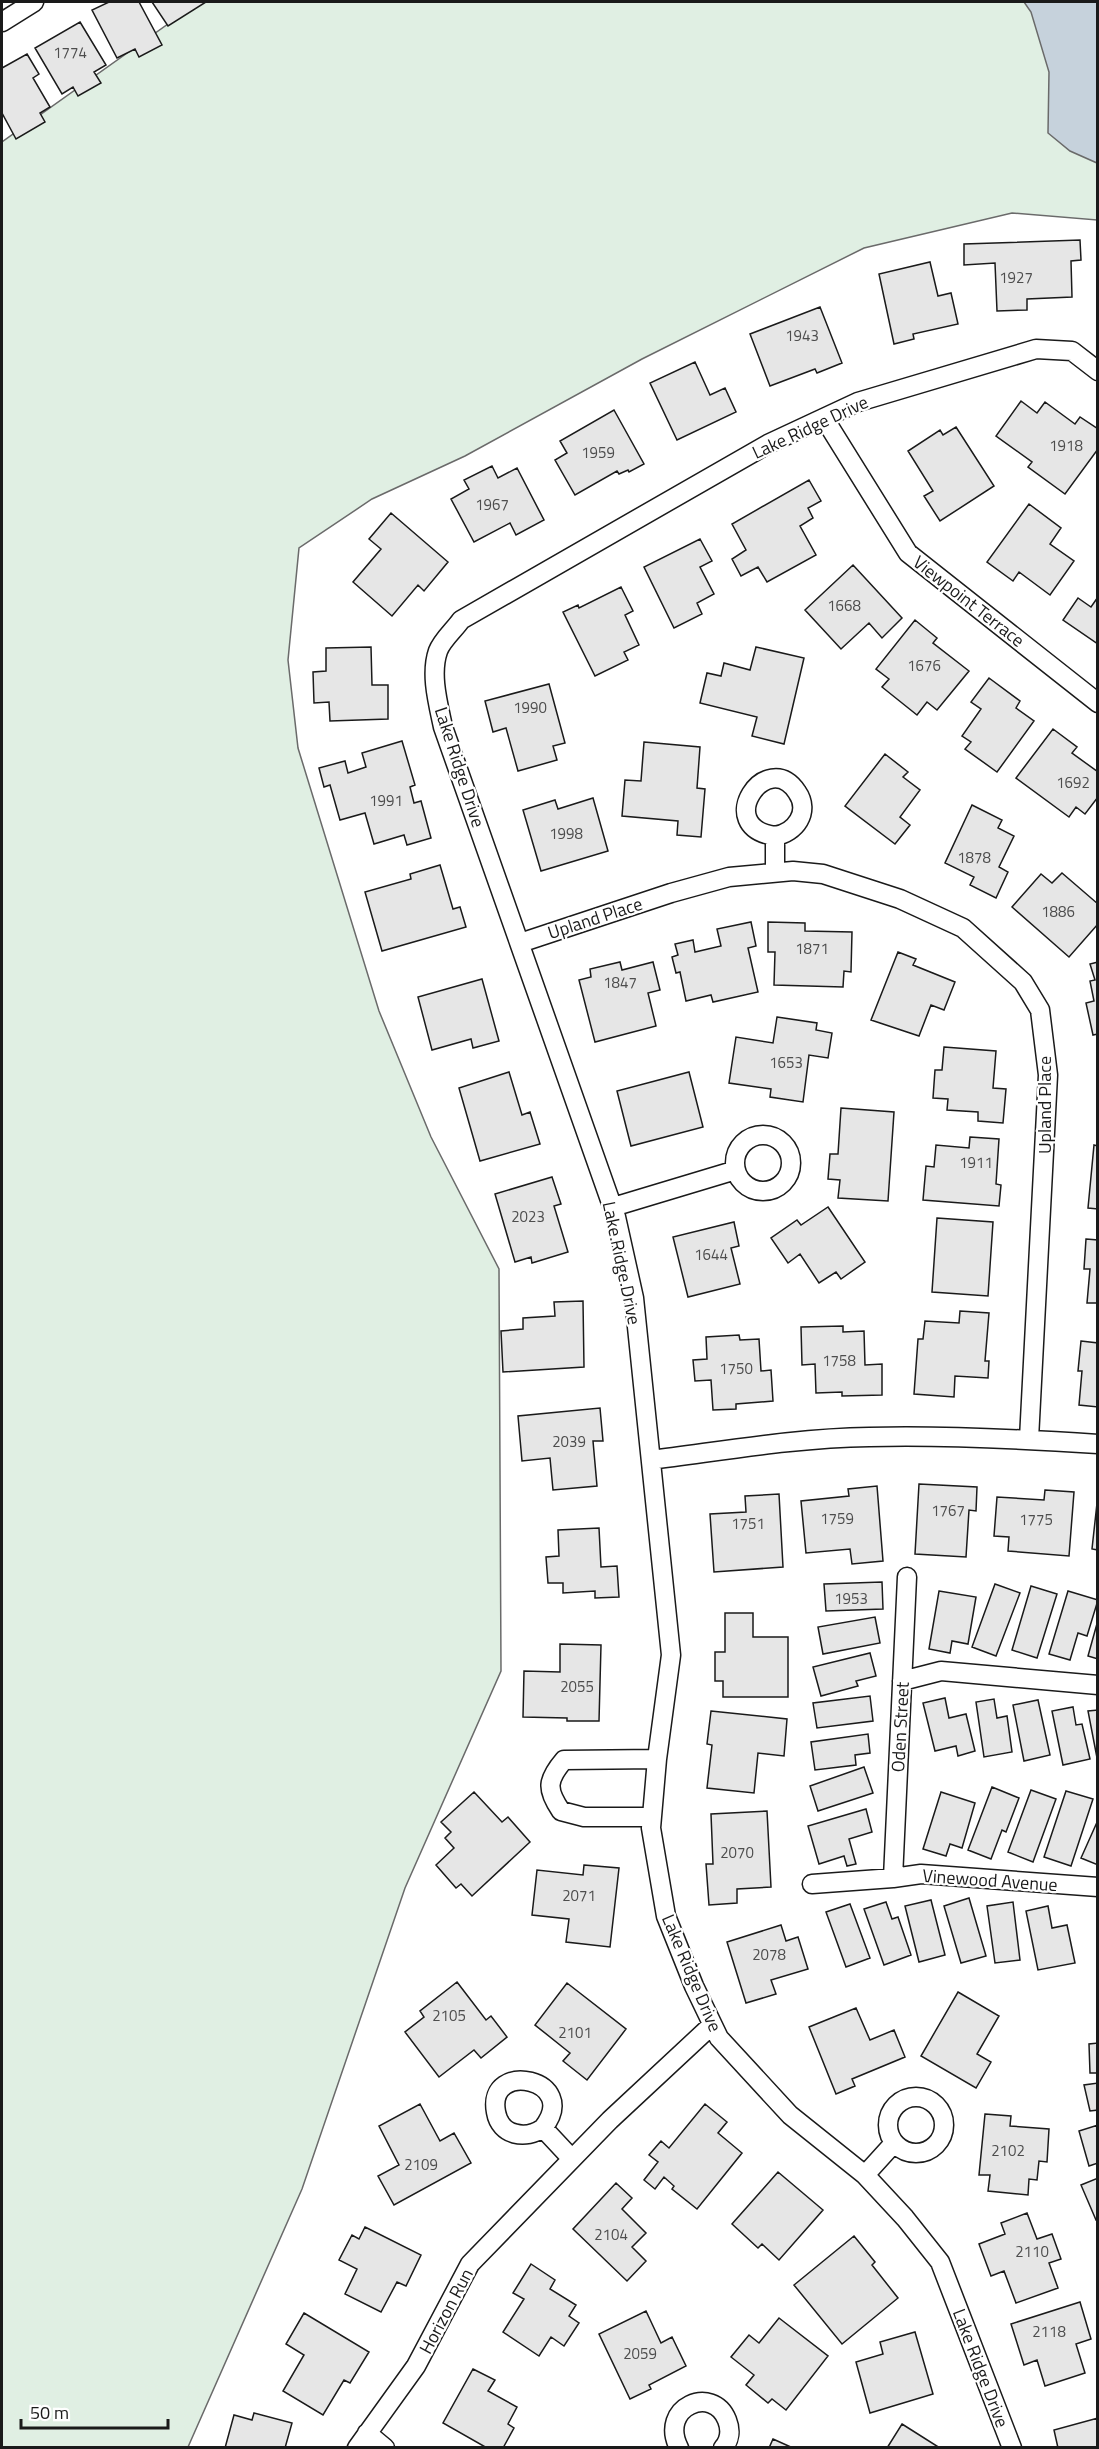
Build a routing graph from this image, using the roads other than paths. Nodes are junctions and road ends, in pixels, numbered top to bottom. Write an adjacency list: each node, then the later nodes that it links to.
1 (34, 2): 2 (street)
2 (2, 22)
3 (1098, 371): 4 (street, Lake Ridge Drive)
4 (824, 418): 5 (street, Viewpoint Terrace); 8 (street, Lake Ridge Drive)
5 (1098, 703)
6 (775, 836): 7 (street)
7 (776, 871): 8 (street, Upland Place); 11 (street, Upland Place)
8 (520, 943): 10 (street, Lake Ridge Drive)
9 (736, 1170): 10 (street)
10 (613, 1207): 13 (street, Lake Ridge Drive)
11 (1029, 1439): 12 (street); 13 (street)
12 (1098, 1444)
13 (651, 1460): 17 (street, Lake Ridge Drive)
14 (907, 1577): 15 (street, Oden Street)
15 (902, 1681): 16 (street); 19 (street, Oden Street)
16 (1098, 1685)
17 (657, 1759): 18 (street, Lake Ridge Drive); 18 (street)
18 (652, 1817): 22 (street, Lake Ridge Drive)
19 (893, 1878): 20 (street, Vinewood Avenue); 21 (street, Vinewood Avenue)
20 (812, 1884)
21 (1098, 1887)
22 (712, 2025): 25 (street, Horizon Run); 26 (street, Lake Ridge Drive)
23 (543, 2128): 25 (street)
24 (894, 2143): 26 (street)
25 (572, 2159): 27 (street, Horizon Run)
26 (865, 2175): 31 (street, Lake Ridge Drive)
27 (362, 2440): 28 (street)
28 (385, 2448)
29 (679, 2448): 30 (street)
30 (723, 2448)
31 (1012, 2448)

